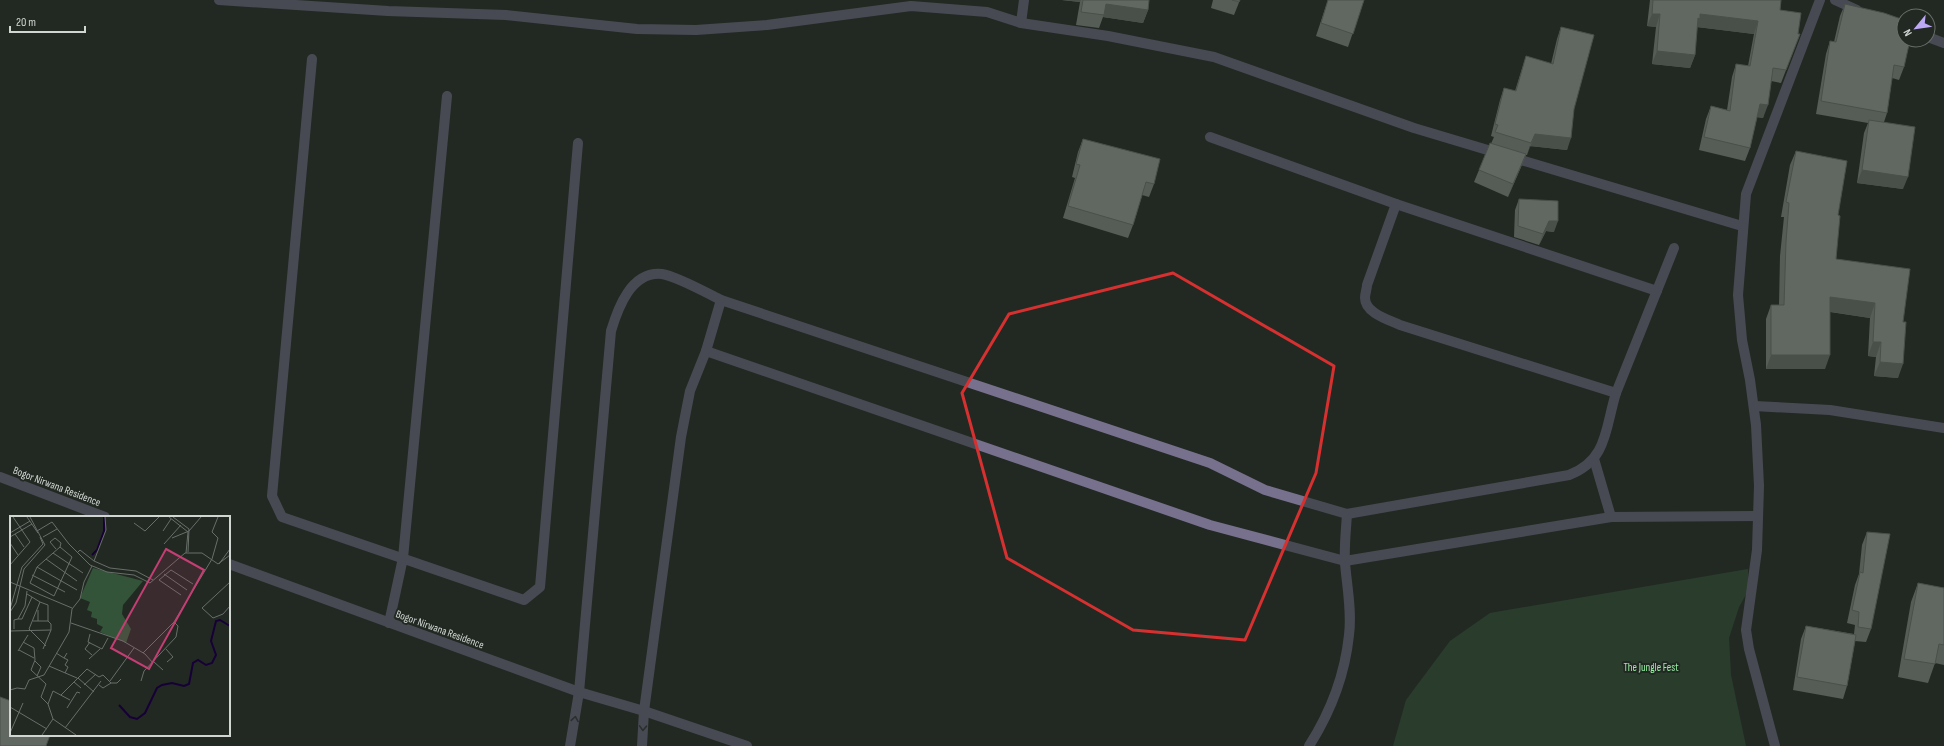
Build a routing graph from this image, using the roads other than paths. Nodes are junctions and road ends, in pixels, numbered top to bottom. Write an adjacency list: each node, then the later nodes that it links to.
1 (219, 0): 6 (street)
2 (1024, 0): 6 (street)
3 (1820, 0): 12 (street)
4 (1835, 0): 5 (street)
5 (1866, 14)
6 (1021, 23): 12 (street)
7 (312, 59): 26 (street)
8 (447, 96): 26 (street)
9 (1210, 137): 11 (street)
10 (578, 143): 26 (street)
11 (1396, 204): 14 (street); 17 (street)
12 (1742, 226): 18 (street)
13 (1674, 248): 14 (street)
14 (1657, 291): 17 (street)
15 (721, 300): 16 (street); 22 (street); 30 (street)
16 (706, 351): 27 (street); 31 (street)
17 (1616, 393): 20 (street)
18 (1754, 406): 19 (street); 24 (street)
19 (1944, 428)
20 (1594, 459): 22 (street); 25 (street)
21 (0, 476): 23 (street, Bogor Nirwana Residence)
22 (1347, 514): 27 (street)
23 (102, 516)
24 (1758, 516): 25 (street); 36 (street)
25 (1611, 517): 27 (street)
26 (403, 558): 29 (street)
27 (1345, 561): 35 (street)
28 (230, 564): 29 (street, Bogor Nirwana Residence)
29 (389, 623): 30 (street, Bogor Nirwana Residence)
30 (579, 692): 31 (street, Bogor Nirwana Residence); 32 (street, one-way to 30)
31 (644, 711): 33 (street, one-way to 33); 34 (street, Bogor Nirwana Residence)
32 (570, 746)
33 (642, 746)
34 (748, 746)
35 (1309, 746)
36 (1775, 746)

